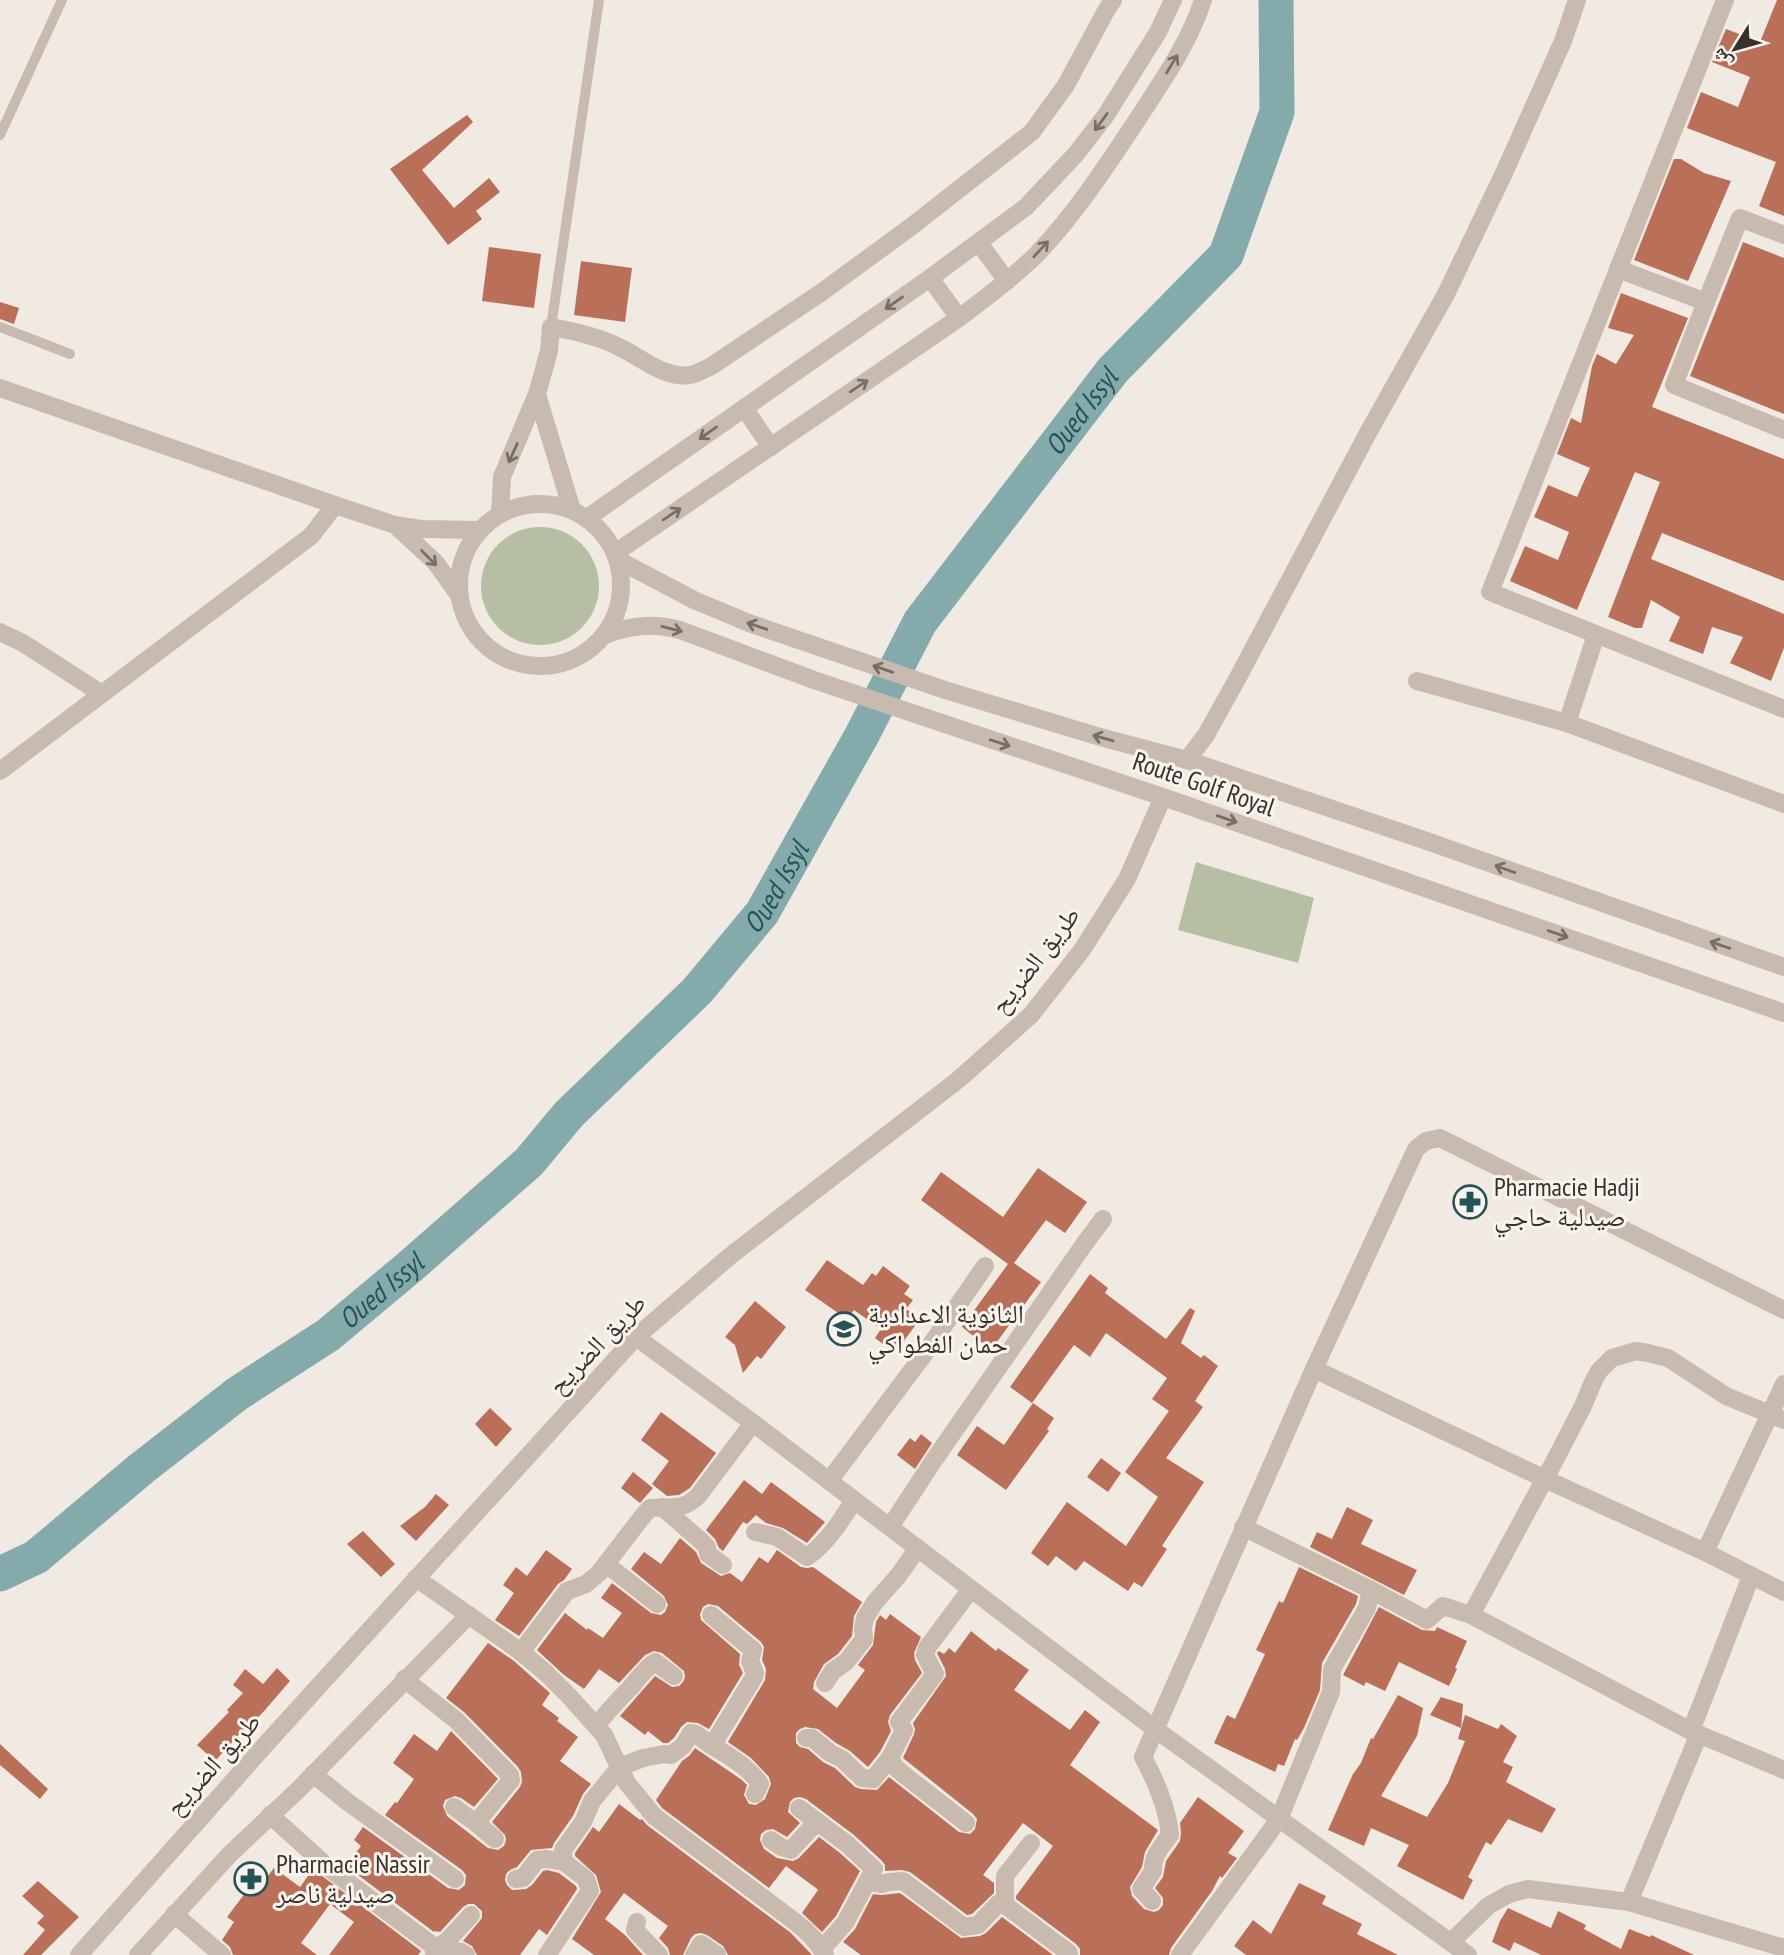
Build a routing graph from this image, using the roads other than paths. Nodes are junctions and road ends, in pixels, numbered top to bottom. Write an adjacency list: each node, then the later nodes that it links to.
1 (62, 0): 8 (lane)
2 (599, 0): 17 (lane)
3 (1113, 0): 17 (street)
4 (1173, 0): 10 (street, one-way to 10)
5 (1203, 0): 13 (street, one-way to 5)
6 (1577, 0): 38 (street)
7 (1725, 0): 11 (street)
8 (0, 135)
9 (1784, 235): 14 (street)
10 (979, 243): 12 (street); 13 (street)
11 (1618, 269): 14 (street); 33 (street)
12 (930, 278): 15 (street); 21 (street, one-way to 21)
13 (1007, 281): 15 (street)
14 (1706, 302): 22 (street)
15 (959, 318): 23 (street, one-way to 15)
16 (0, 327): 18 (lane)
17 (551, 327): 20 (street)
18 (70, 354)
19 (0, 388): 24 (street)
20 (537, 394): 25 (street, one-way to 25); 26 (street)
21 (744, 408): 23 (street); 26 (street, one-way to 26)
22 (1784, 430)
23 (771, 447): 29 (street, one-way to 23)
24 (335, 505): 27 (street); 35 (street)
25 (500, 514): 26 (street); 28 (street)
26 (579, 514): 29 (street)
27 (395, 525): 28 (street); 30 (street, one-way to 30)
28 (479, 530): 30 (street)
29 (616, 556): 32 (street); 38 (street, Route Golf Royal, one-way to 29)
30 (459, 595): 32 (street)
31 (0, 632): 35 (street)
32 (605, 635): 40 (street, Route Golf Royal, one-way to 40)
33 (1596, 635): 36 (street); 37 (street)
34 (1417, 681): 37 (street)
35 (102, 694): 39 (street)
36 (1784, 709)
37 (1567, 723): 41 (street)
38 (1187, 760): 42 (street, Route Golf Royal, one-way to 38)
39 (0, 771)
40 (1163, 797): 43 (street, Route Golf Royal, one-way to 43); 47 (street, طريق الضريح)
41 (1784, 804)
42 (1784, 967)
43 (1784, 1013)
44 (1103, 1219): 56 (street)
45 (985, 1266): 53 (street)
46 (1784, 1310): 48 (street)
47 (636, 1337): 51 (street); 64 (street, طريق الضريح)
48 (1314, 1369): 52 (street); 57 (street)
49 (1784, 1384): 50 (street)
50 (1777, 1416): 52 (street); 60 (street)
51 (753, 1423): 53 (street); 55 (street)
52 (1545, 1479): 60 (street); 71 (street)
53 (830, 1481): 54 (street)
54 (855, 1500): 56 (street); 58 (street)
55 (662, 1507): 61 (street); 62 (street)
56 (890, 1527): 59 (street)
57 (1243, 1527): 66 (street); 77 (street)
58 (755, 1532)
59 (918, 1548): 65 (street); 75 (street)
60 (1705, 1552): 63 (street)
61 (606, 1564): 68 (street); 72 (street)
62 (723, 1565)
63 (1751, 1576): 67 (street); 78 (street)
64 (416, 1578): 69 (street); 111 (street, طريق الضريح)
65 (971, 1589): 77 (street); 81 (street)
66 (1371, 1590): 71 (street); 89 (street)
67 (1784, 1592)
68 (657, 1604)
69 (469, 1615): 72 (street); 74 (street)
70 (711, 1615): 80 (street)
71 (1471, 1615): 78 (street)
72 (521, 1653): 76 (street)
73 (674, 1675): 76 (street)
74 (404, 1679): 84 (street); 90 (street)
75 (825, 1683)
76 (596, 1726): 82 (street)
77 (1155, 1729): 89 (street); 100 (street)
78 (1695, 1733): 83 (street); 101 (street)
79 (806, 1738): 81 (street)
80 (709, 1744): 82 (street); 85 (street)
81 (890, 1758): 92 (street)
82 (620, 1767): 96 (street); 109 (street)
83 (1784, 1770)
84 (313, 1774): 88 (street); 97 (street)
85 (755, 1794)
86 (454, 1807): 90 (street)
87 (799, 1808): 91 (street)
88 (270, 1815): 103 (street); 108 (street)
89 (1279, 1819): 106 (street); 119 (street)
90 (476, 1822): 93 (street)
91 (819, 1823): 94 (street); 99 (street)
92 (966, 1823)
93 (495, 1839)
94 (771, 1840)
95 (1031, 1843): 102 (street)
96 (564, 1862): 98 (street); 115 (street)
97 (454, 1879)
98 (516, 1879)
99 (869, 1882): 102 (street); 109 (street)
100 (1152, 1901)
101 (1629, 1902): 106 (street); 107 (street)
102 (1005, 1905): 110 (street)
103 (174, 1914): 112 (street); 113 (street)
104 (471, 1915): 108 (street)
105 (637, 1923): 116 (street)
106 (1451, 1942): 120 (street)
107 (1784, 1948)
108 (434, 1951): 114 (street)
109 (824, 1952)
110 (1069, 1953)
111 (79, 1955)
112 (138, 1955)
113 (222, 1955)
114 (466, 1955)
115 (547, 1955)
116 (659, 1955)
117 (694, 1955): 118 (street)
118 (717, 1955)
119 (1180, 1955)
120 (1468, 1955)

